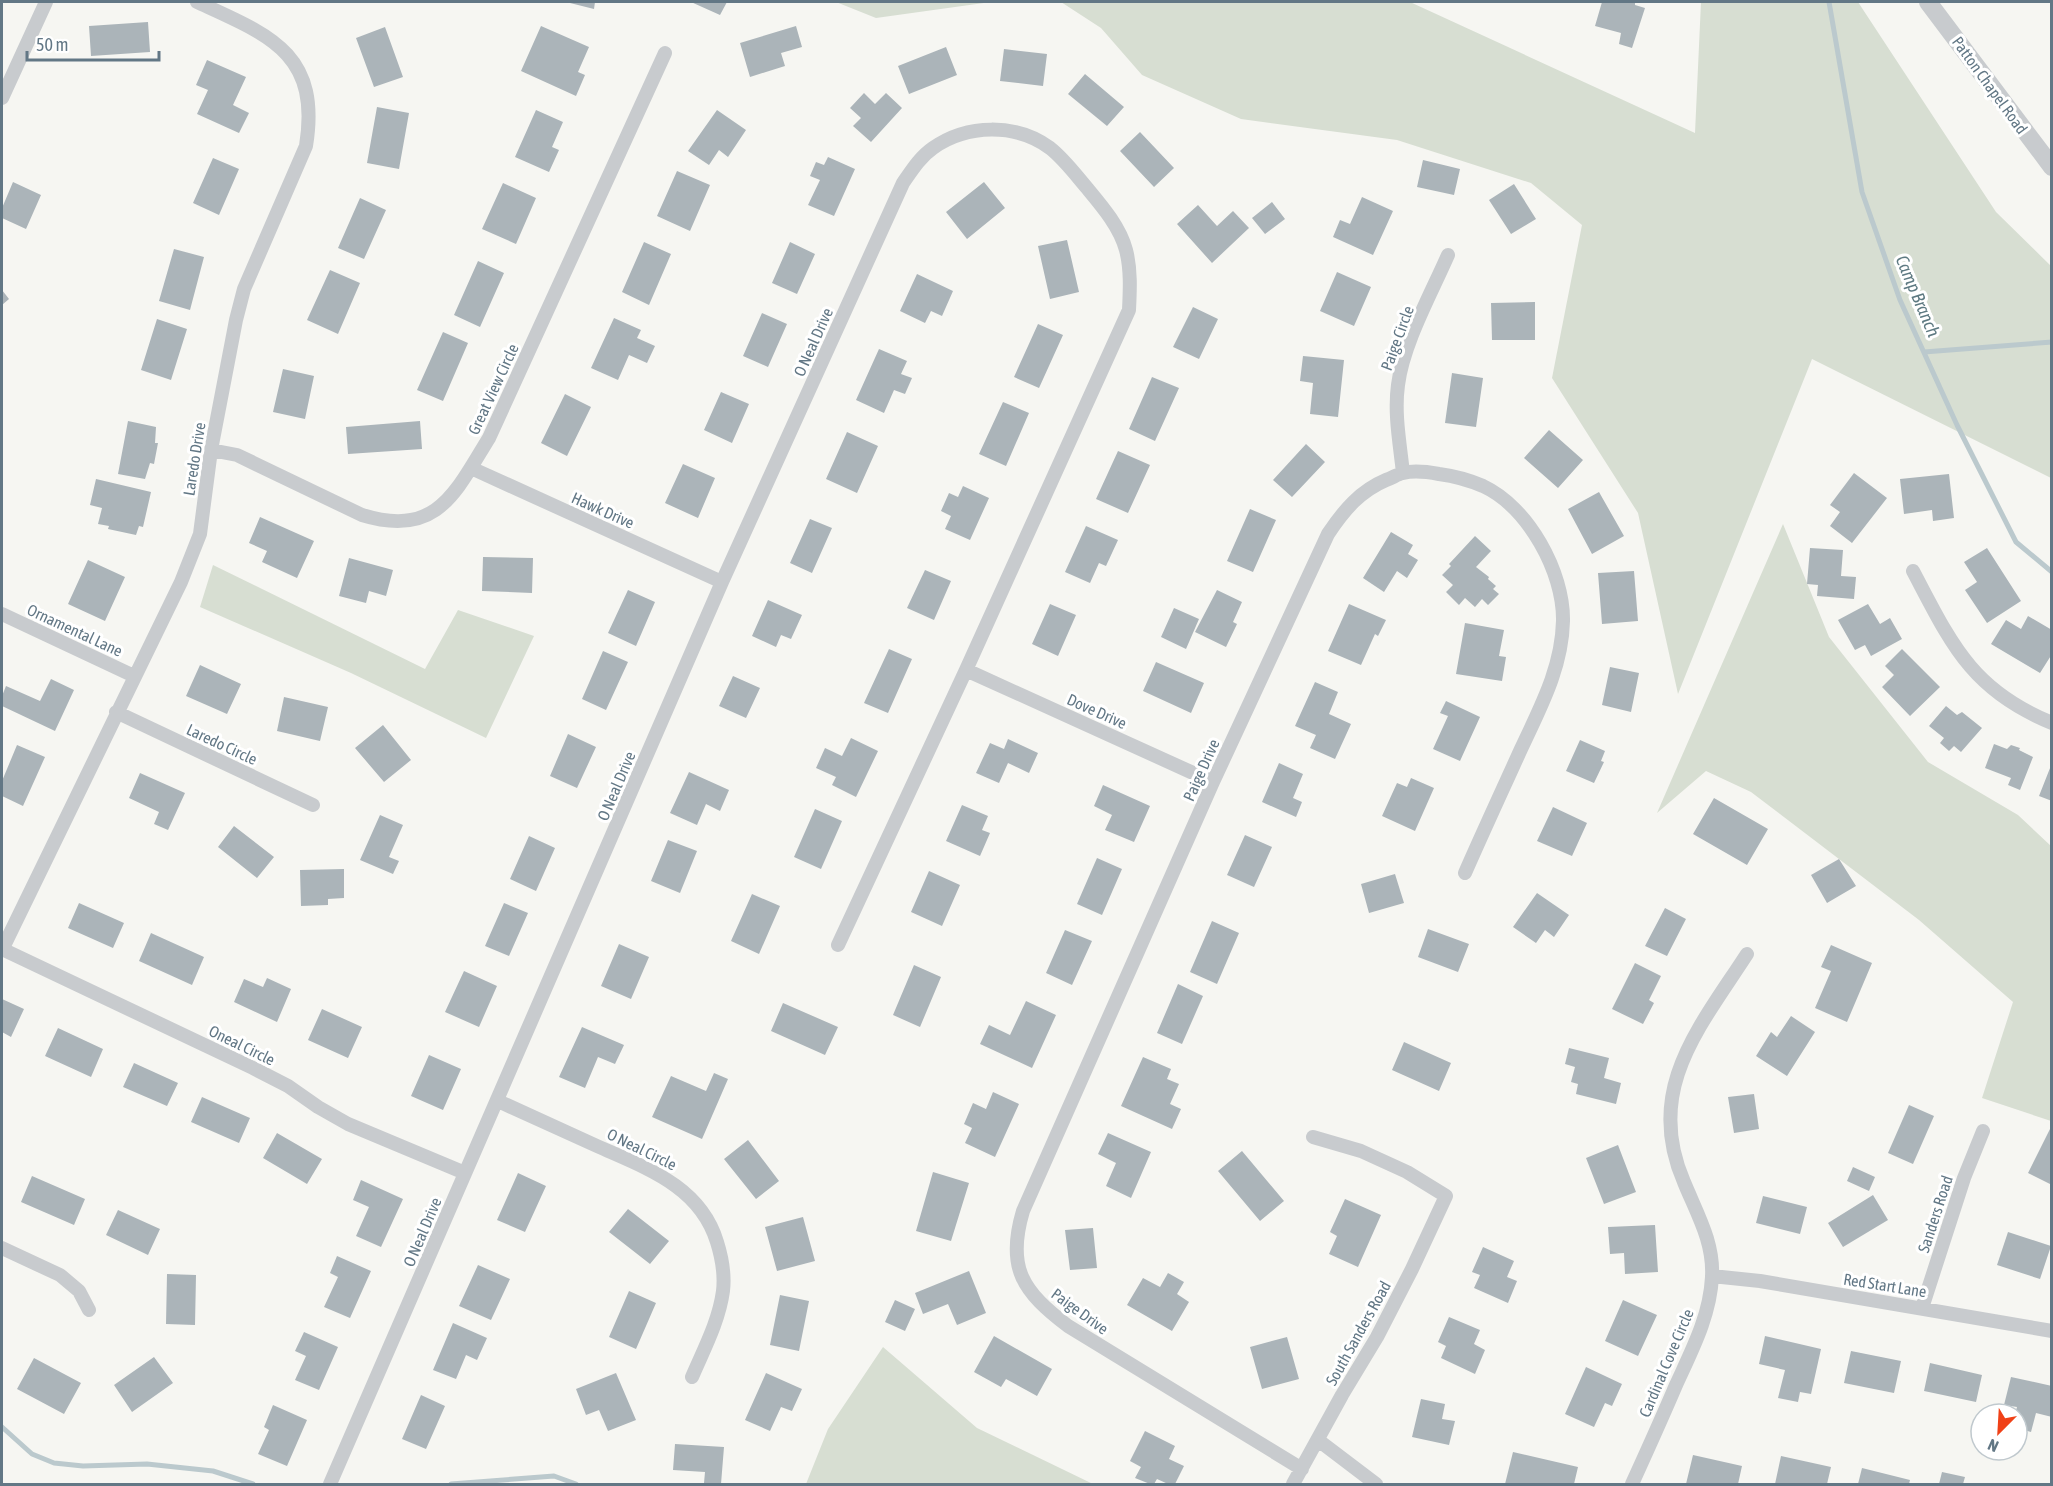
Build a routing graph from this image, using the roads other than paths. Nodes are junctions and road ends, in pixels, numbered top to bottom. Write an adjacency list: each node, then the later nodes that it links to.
1 (46, 2): 5 (street)
2 (197, 2): 8 (street, Laredo Drive)
3 (1928, 2): 6 (street, Patton Chapel Road)
4 (665, 53): 9 (street, Great View Circle)
5 (2, 98)
6 (2052, 167)
7 (1448, 255): 10 (street, Paige Circle)
8 (211, 450): 9 (street, Great View Circle); 15 (street, Laredo Drive)
9 (471, 468): 12 (street, Hawk Drive)
10 (1403, 473): 18 (street, Paige Drive); 20 (street, Paige Drive)
11 (1913, 571): 17 (street)
12 (722, 582): 14 (street, O Neal Drive); 24 (street, O Neal Drive)
13 (2, 614): 15 (street, Ornamental Lane)
14 (966, 670): 18 (street, Dove Drive); 21 (street, O Neal Drive)
15 (134, 676): 16 (street, Laredo Drive)
16 (116, 712): 19 (street, Laredo Circle); 22 (street, Laredo Drive)
17 (2052, 723)
18 (1214, 782): 35 (street, Paige Drive)
19 (313, 805)
20 (1465, 873)
21 (838, 945)
22 (2, 949): 27 (street, Oneal Circle)
23 (1747, 954): 29 (street, Cardinal Cove Circle)
24 (498, 1101): 27 (street, O Neal Drive); 33 (street, O Neal Circle)
25 (1983, 1131): 30 (street, Sanders Road)
26 (1313, 1137): 34 (street, South Sanders Road)
27 (465, 1173): 36 (street, O Neal Drive)
28 (2, 1248): 31 (street)
29 (1712, 1276): 30 (street, Red Start Lane); 39 (street, Cardinal Cove Circle)
30 (1922, 1308): 32 (street, Red Start Lane)
31 (89, 1310)
32 (2052, 1331)
33 (692, 1377)
34 (1318, 1440): 35 (street, South Sanders Road); 38 (street)
35 (1302, 1469): 37 (street, South Sanders Road)
36 (330, 1485)
37 (1293, 1485)
38 (1376, 1485)
39 (1632, 1485)

